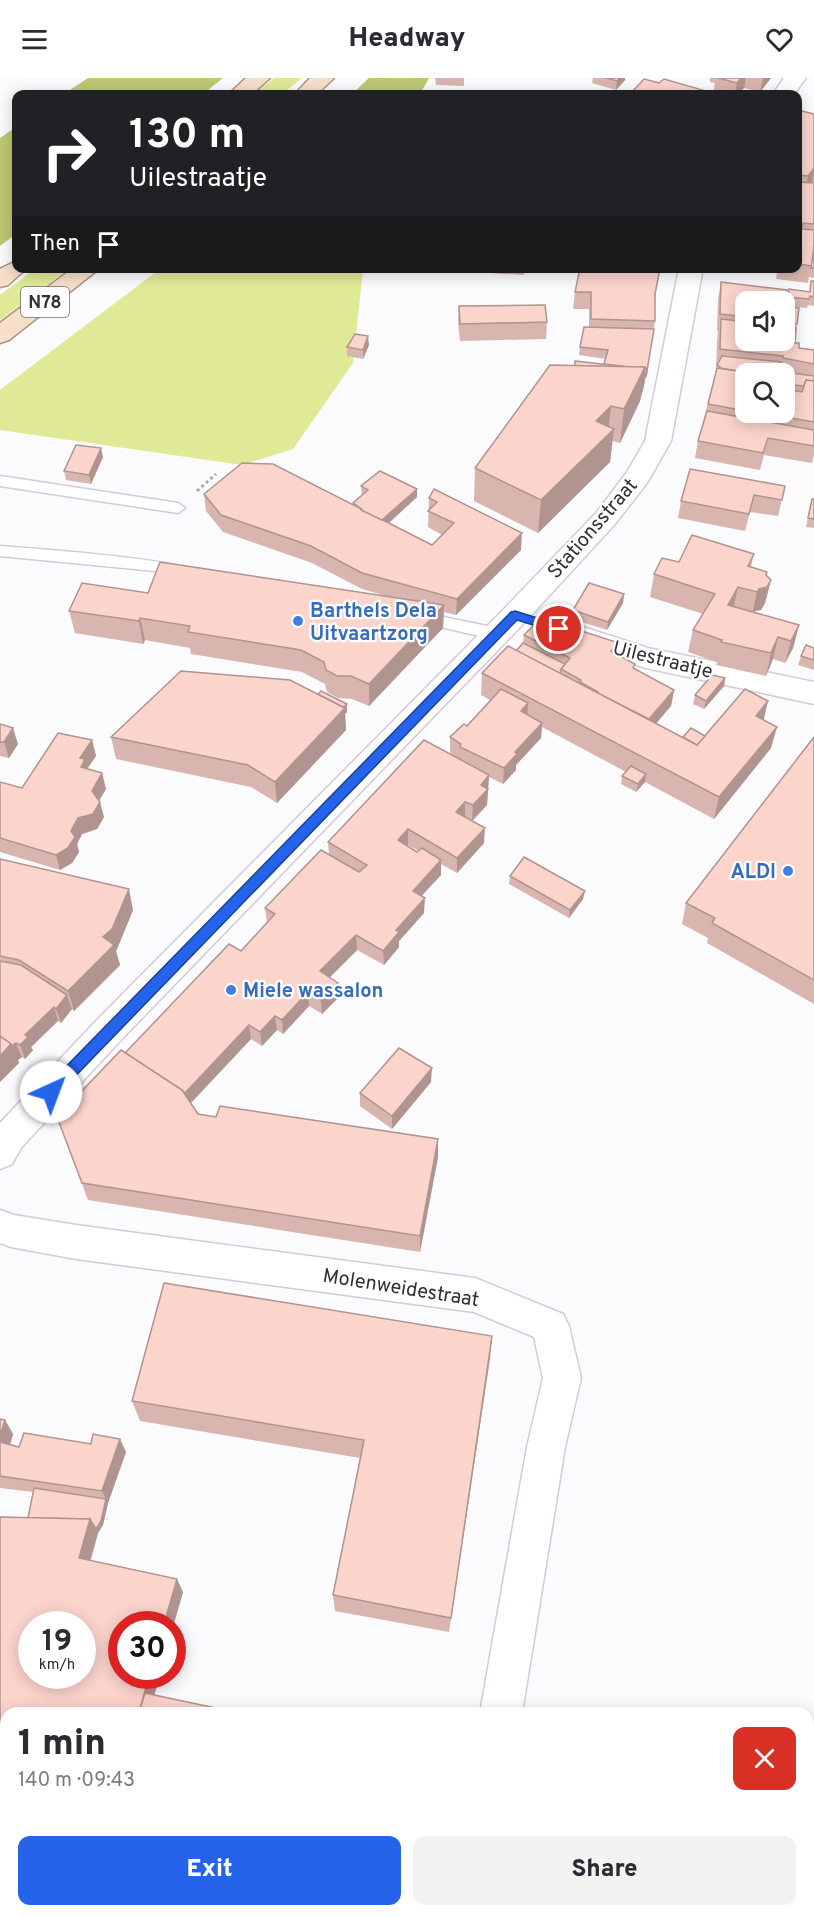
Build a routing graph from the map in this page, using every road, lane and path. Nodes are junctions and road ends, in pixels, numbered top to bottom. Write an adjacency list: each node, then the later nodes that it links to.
1 (259, 78): 3 (main road)
2 (323, 78): 4 (main road)
3 (244, 90)
4 (310, 90)
5 (82, 273): 7 (main road, N78)
6 (690, 273): 13 (street, Stationsstraat)
7 (0, 335)
8 (0, 481): 9 (lane)
9 (178, 508)
10 (0, 551): 11 (lane)
11 (201, 575)
12 (409, 615): 13 (lane)
13 (524, 624): 14 (street, Uilestraatje); 15 (street, Stationsstraat)
14 (814, 693)
15 (0, 1153)
16 (0, 1226): 17 (street, Molenweidestraat)
17 (502, 1707)

